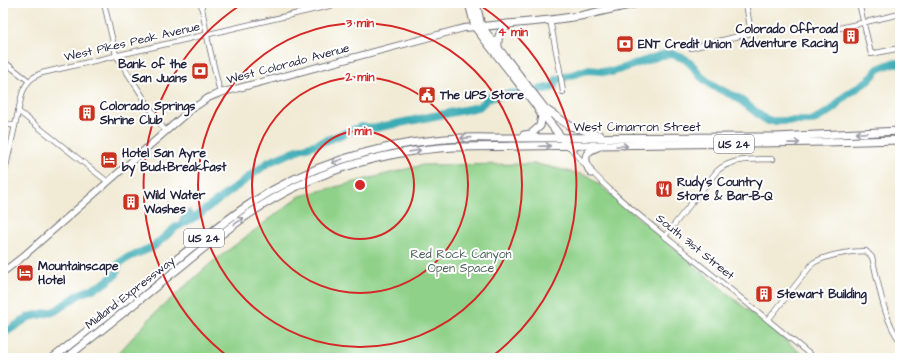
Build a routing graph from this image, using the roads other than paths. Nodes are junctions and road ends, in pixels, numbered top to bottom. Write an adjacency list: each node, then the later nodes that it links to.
1 (104, 3): 19 (street)
2 (201, 3): 15 (street)
3 (342, 3): 15 (street, West Pikes Peak Avenue)
4 (468, 3): 13 (main road, South 31st Street)
5 (476, 3): 13 (main road)
6 (634, 3): 10 (main road, West Colorado Avenue)
7 (746, 3): 17 (street)
8 (859, 3): 11 (street)
9 (900, 14): 11 (street)
10 (550, 20): 12 (main road, West Colorado Avenue); 23 (street)
11 (863, 22): 14 (street); 18 (street)
12 (509, 24): 13 (main road, West Colorado Avenue); 16 (main road)
13 (478, 27): 16 (main road, South 31st Street); 22 (main road, South 31st Street); 24 (main road, West Colorado Avenue)
14 (840, 28)
15 (208, 34): 19 (street, West Pikes Peak Avenue); 24 (street)
16 (498, 48): 22 (main road, South 31st Street)
17 (691, 48)
18 (900, 48)
19 (116, 55): 21 (street, West Pikes Peak Avenue); 31 (street)
20 (3, 61): 21 (street)
21 (29, 81): 28 (street)
22 (522, 84): 25 (main road, South 31st Street)
23 (563, 92)
24 (220, 93): 31 (main road, West Colorado Avenue)
25 (534, 99): 26 (main road, South 31st Street); 27 (main road, South 31st Street)
26 (537, 107): 33 (main road); 34 (main road, South 31st Street)
27 (545, 109): 34 (main road, South 31st Street); 35 (main road)
28 (18, 111): 30 (street); 44 (street)
29 (3, 123): 30 (street)
30 (15, 126): 43 (street)
31 (165, 131): 44 (main road, West Colorado Avenue)
32 (900, 131): 35 (main road, West Cimarron Street / US 24, one-way to 35)
33 (490, 138): 34 (main road, West Cimarron Street / US 24); 39 (main road, West Cimarron Street / US 24, one-way to 39)
34 (564, 138): 35 (main road, West Cimarron Street / US 24); 37 (main road, South 31st Street)
35 (614, 138)
36 (900, 140): 38 (main road, West Cimarron Street / US 24, one-way to 36)
37 (569, 146): 38 (main road, West Cimarron Street / US 24); 40 (main road, West Cimarron Street / US 24, one-way to 37); 42 (street, South 31st Street)
38 (605, 146): 42 (main road)
39 (374, 150): 49 (main road, Midland Expressway / US 24, one-way to 49)
40 (377, 158): 50 (main road, Midland Expressway / US 24, one-way to 40)
41 (773, 159): 45 (street)
42 (591, 173): 45 (street, South 31st Street)
43 (3, 180)
44 (108, 182): 46 (main road, West Colorado Avenue)
45 (664, 236): 47 (street, South 31st Street)
46 (3, 272)
47 (768, 320): 48 (street); 51 (street, South 31st Street)
48 (900, 341)
49 (53, 358)
50 (66, 358)
51 (814, 358)

